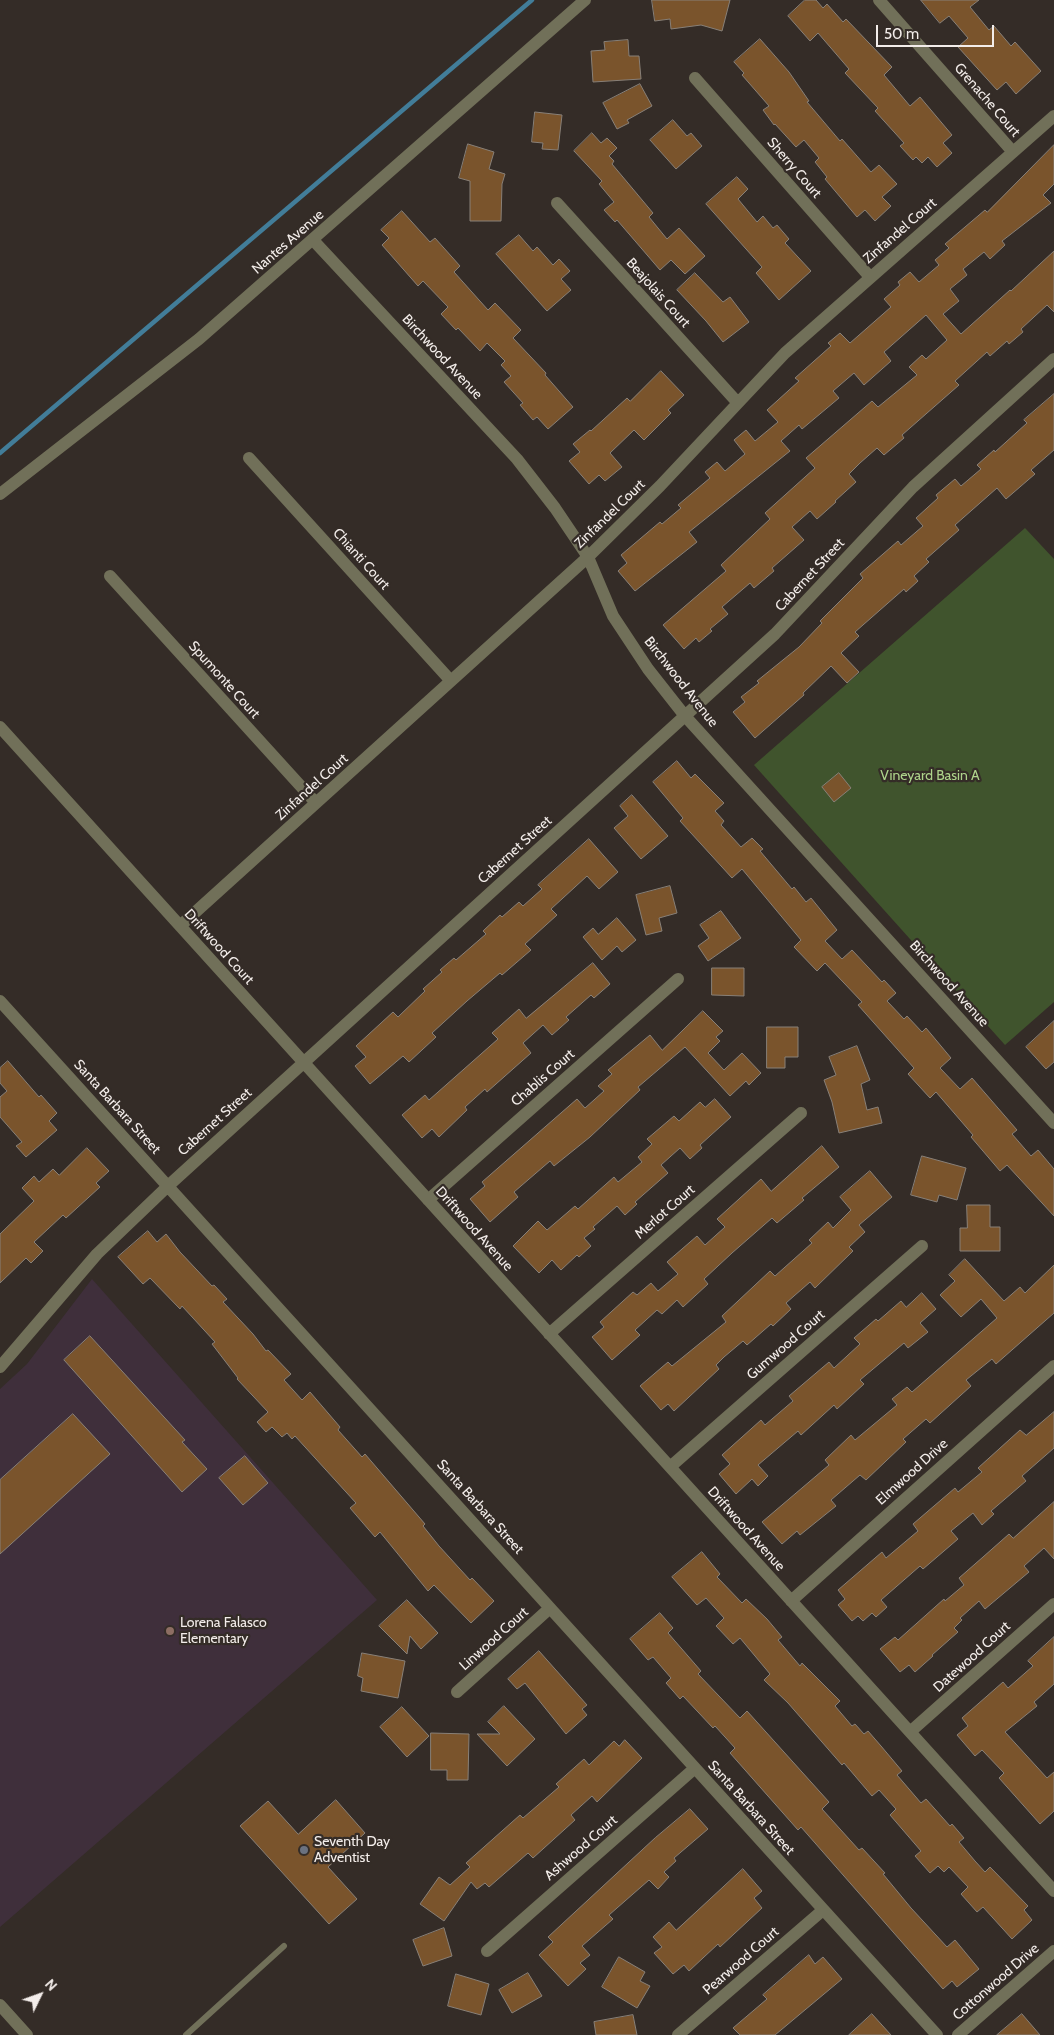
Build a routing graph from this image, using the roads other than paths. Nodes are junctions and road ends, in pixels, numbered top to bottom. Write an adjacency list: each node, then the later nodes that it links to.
1 (585, 0): 7 (street, Nantes Avenue)
2 (879, 0): 5 (street, Grenache Court)
3 (695, 78): 8 (street, Sherry Court)
4 (1054, 116): 5 (street, Zinfandel Court)
5 (1012, 152): 8 (street, Zinfandel Court)
6 (557, 204): 10 (street, Beajolais Court)
7 (313, 240): 12 (street, Nantes Avenue); 13 (street, Birchwood Avenue)
8 (870, 277): 10 (street, Zinfandel Court)
9 (1054, 359): 16 (street, Cabernet Street)
10 (737, 402): 13 (street, Zinfandel Court)
11 (249, 458): 15 (street, Chianti Court)
12 (0, 494)
13 (588, 557): 15 (street, Zinfandel Court); 16 (street, Birchwood Avenue)
14 (110, 576): 18 (street, Spumonte Court)
15 (451, 681): 18 (street, Zinfandel Court)
16 (685, 716): 22 (street, Cabernet Street); 24 (street, Birchwood Avenue)
17 (0, 728): 19 (street, Driftwood Court)
18 (316, 803): 19 (street, Zinfandel Court)
19 (180, 926): 22 (street, Driftwood Court)
20 (678, 979): 27 (street, Chablis Court)
21 (0, 1001): 25 (street, Santa Barbara Street)
22 (303, 1062): 25 (street, Cabernet Street); 26 (street, Driftwood Court)
23 (801, 1113): 29 (street, Merlot Court)
24 (1054, 1123)
25 (168, 1186): 31 (street, Cabernet Street); 35 (street, Santa Barbara Street)
26 (416, 1187): 27 (street, Driftwood Avenue)
27 (428, 1200): 29 (street, Driftwood Avenue)
28 (922, 1246): 32 (street, Gumwood Court)
29 (550, 1334): 32 (street, Driftwood Avenue)
30 (1054, 1366): 33 (street, Elmwood Drive)
31 (0, 1367)
32 (670, 1467): 33 (street, Driftwood Avenue)
33 (791, 1601): 37 (street, Driftwood Avenue)
34 (1054, 1604): 37 (street, Datewood Court)
35 (550, 1608): 36 (street, Linwood Court); 38 (street, Santa Barbara Street)
36 (457, 1692)
37 (910, 1732): 39 (street, Driftwood Avenue)
38 (695, 1768): 40 (street, Santa Barbara Street); 42 (street, Ashwood Court)
39 (1054, 1891)
40 (823, 1910): 47 (street, Pearwood Court); 48 (street, Santa Barbara Street)
41 (284, 1946): 46 (lane)
42 (487, 1951)
43 (1054, 1951): 49 (street, Cottonwood Drive)
44 (0, 2005): 45 (street)
45 (27, 2035)
46 (186, 2035)
47 (678, 2035)
48 (937, 2035)
49 (958, 2035)

